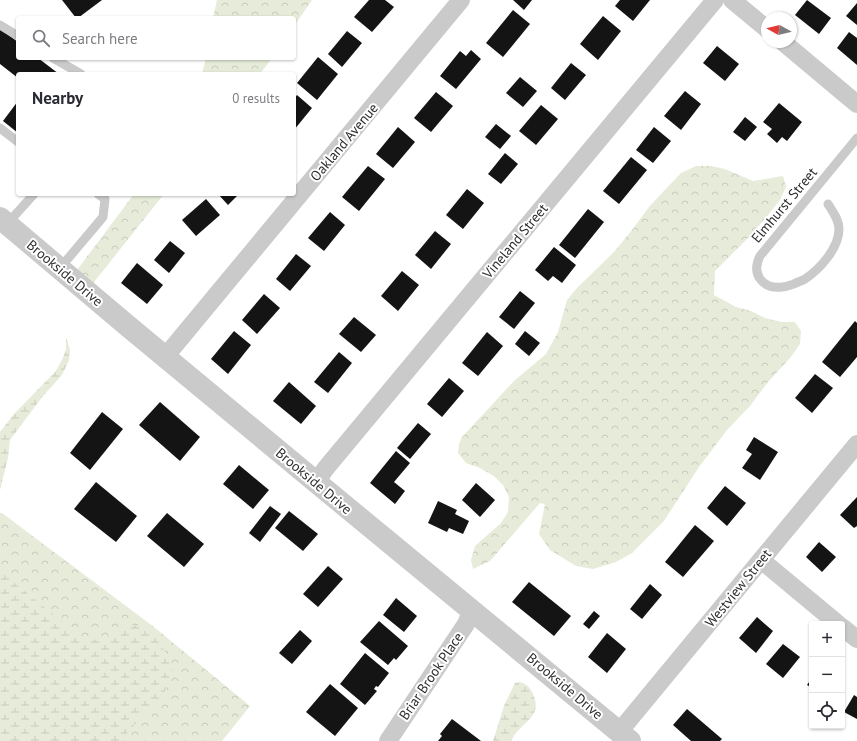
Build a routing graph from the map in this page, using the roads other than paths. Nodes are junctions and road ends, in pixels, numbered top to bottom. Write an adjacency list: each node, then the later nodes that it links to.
1 (461, 0): 19 (street, Oakland Avenue)
2 (715, 0): 21 (street, Vineland Street)
3 (732, 0): 4 (street)
4 (761, 24)
5 (0, 25): 6 (lane)
6 (16, 35)
7 (790, 48): 10 (street)
8 (56, 60): 9 (lane)
9 (78, 72)
10 (857, 104)
11 (0, 128): 13 (lane)
12 (857, 138): 16 (lane, Elmhurst Street)
13 (16, 140)
14 (32, 196): 17 (lane)
15 (101, 196): 18 (lane)
16 (828, 204)
17 (4, 221): 18 (street, Brookside Drive)
18 (60, 268): 19 (street, Brookside Drive)
19 (165, 357): 21 (street, Brookside Drive)
20 (857, 444): 22 (street, Westview Street)
21 (316, 482): 23 (street, Brookside Drive)
22 (761, 560): 24 (street); 27 (street, Westview Street)
23 (472, 610): 27 (street, Brookside Drive); 28 (street, Briar Brook Place)
24 (834, 621)
25 (845, 629): 26 (street)
26 (857, 639)
27 (625, 736)
28 (388, 741)

